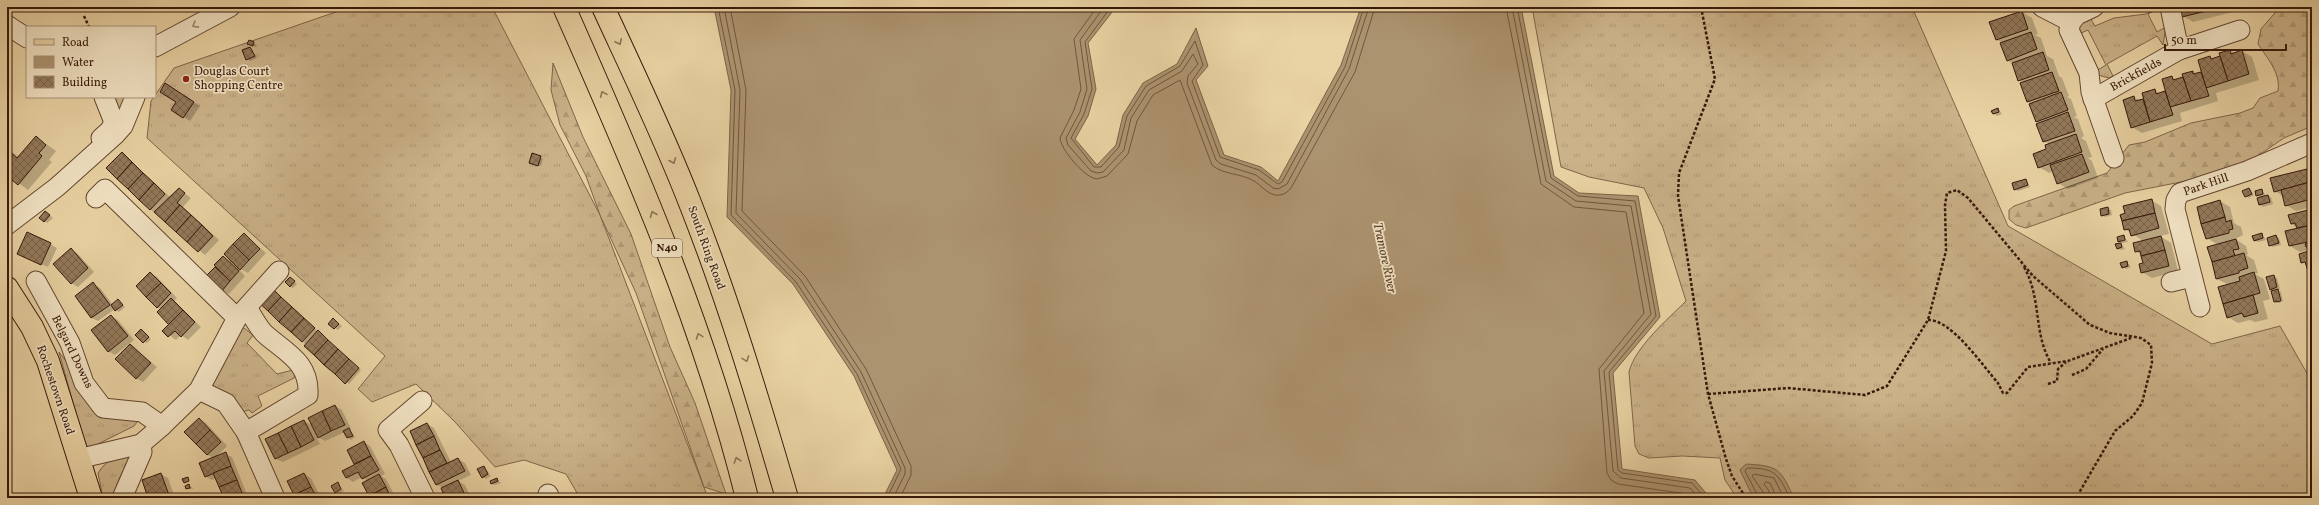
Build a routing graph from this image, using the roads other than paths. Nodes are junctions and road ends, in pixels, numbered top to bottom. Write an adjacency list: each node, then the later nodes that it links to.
1 (230, 7): 11 (street, one-way to 11)
2 (564, 7): 38 (main road, N40, one-way to 2)
3 (603, 7): 39 (main road, South Ring Road, one-way to 39)
4 (2042, 7): 7 (street)
5 (2094, 7): 7 (street)
6 (2170, 7): 12 (street)
7 (2071, 22): 15 (street)
8 (7, 25): 10 (street)
9 (2240, 30): 12 (street, Brickfields)
10 (26, 37)
11 (159, 48)
12 (2179, 50): 15 (street, Brickfields)
13 (104, 98): 19 (street)
14 (135, 98): 20 (street)
15 (2094, 99): 17 (street)
16 (2312, 143): 22 (street, Park Hill)
17 (2114, 158)
18 (96, 198): 27 (street)
19 (7, 212)
20 (7, 225)
21 (279, 271): 27 (street)
22 (2192, 277): 24 (street); 26 (street)
23 (36, 281): 30 (street, Belgard Downs)
24 (2171, 282)
25 (7, 288): 33 (main road, Rochestown Road)
26 (2200, 307)
27 (242, 313): 28 (street); 31 (street)
28 (199, 390): 30 (street); 31 (street)
29 (422, 402): 37 (street)
30 (162, 426): 32 (street)
31 (246, 432): 36 (street)
32 (141, 444): 33 (street); 35 (street)
33 (78, 459): 34 (main road, Rochestown Road)
34 (91, 498)
35 (122, 498)
36 (275, 498)
37 (425, 498)
38 (747, 498)
39 (787, 498)

